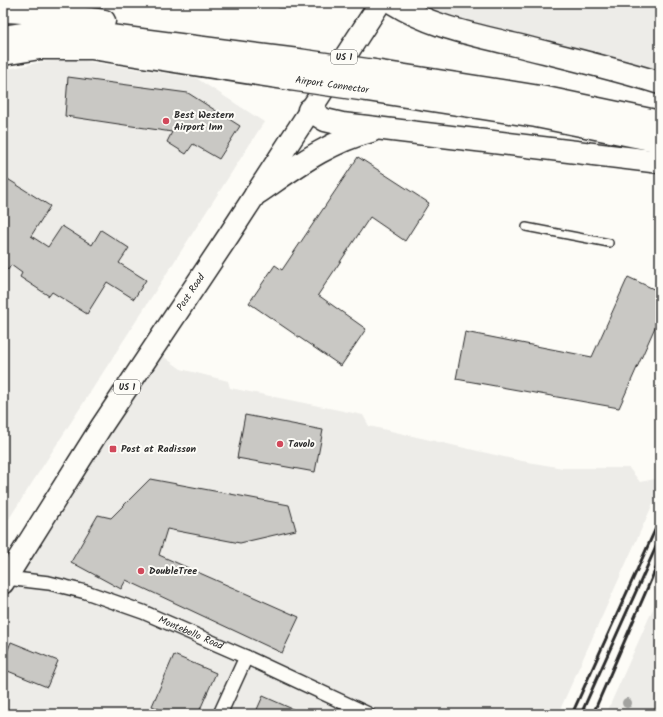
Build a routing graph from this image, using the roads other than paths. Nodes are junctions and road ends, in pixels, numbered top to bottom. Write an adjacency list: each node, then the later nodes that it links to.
1 (280, 3): 2 (lane)
2 (300, 3)
3 (380, 3): 13 (main road, Post Road / US 1)
4 (393, 3): 12 (highway)
5 (41, 4): 6 (lane)
6 (4, 11): 8 (highway)
7 (3, 38): 8 (highway, Airport Connector)
8 (248, 52): 10 (highway, Airport Connector)
9 (3, 54): 10 (highway, Airport Connector)
10 (294, 69): 11 (highway, Airport Connector, bridge)
11 (370, 81): 14 (highway, Airport Connector); 16 (highway, Airport Connector)
12 (660, 83)
13 (309, 110): 15 (highway); 18 (main road, Post Road / US 1)
14 (660, 122)
15 (378, 129): 17 (highway); 18 (highway)
16 (660, 142)
17 (660, 162)
18 (256, 194): 21 (main road, Post Road / US 1)
19 (526, 227): 20 (lane)
20 (609, 243)
21 (4, 580): 22 (street, Montebello Road)
22 (246, 657): 23 (street); 24 (street, Montebello Road)
23 (220, 714)
24 (368, 714)

